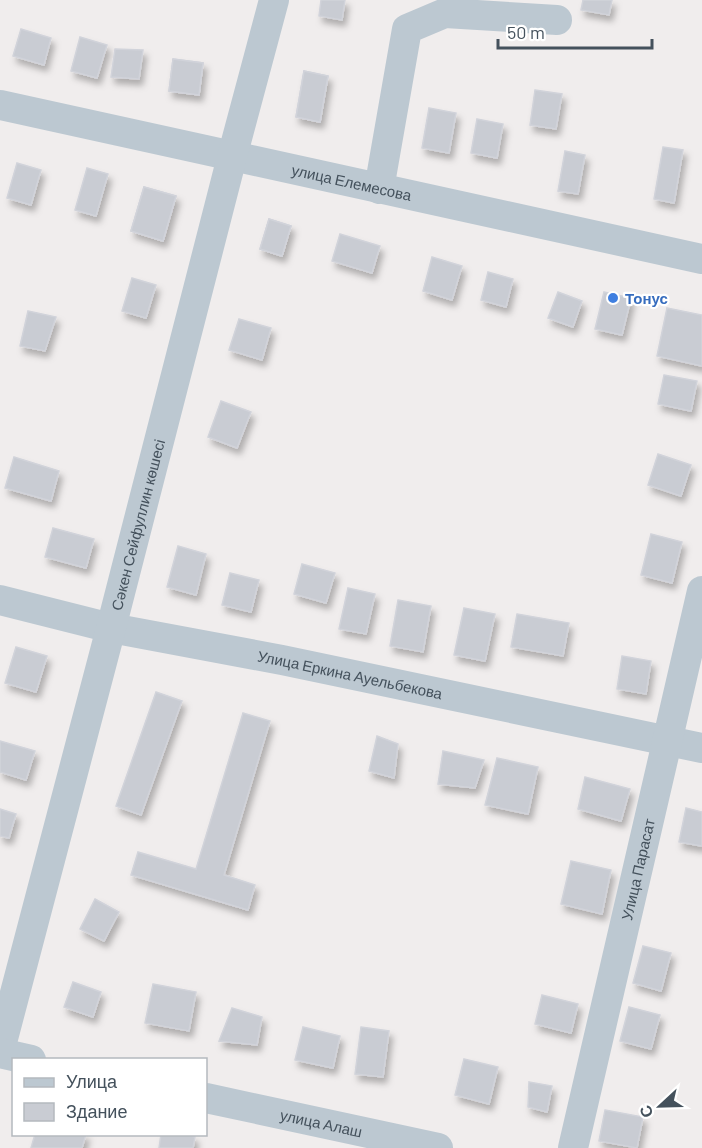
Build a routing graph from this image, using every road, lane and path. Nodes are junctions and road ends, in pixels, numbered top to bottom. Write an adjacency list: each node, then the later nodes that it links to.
1 (274, 0): 4 (street, Сәкен Сейфуллин көшесі)
2 (557, 20): 5 (street)
3 (0, 105): 4 (street, улица Елемесова)
4 (232, 157): 5 (street, улица Елемесова); 9 (street, Сәкен Сейфуллин көшесі)
5 (379, 189): 6 (street, улица Елемесова)
6 (702, 259)
7 (702, 591): 10 (street, Улица Парасат)
8 (0, 600): 9 (street, Улица Еркина Ауельбекова)
9 (111, 628): 10 (street, Улица Еркина Ауельбекова); 12 (street, Сәкен Сейфуллин көшесі)
10 (668, 740): 11 (street, Улица Еркина Ауельбекова); 16 (street, Улица Парасат)
11 (702, 748)
12 (0, 1052): 13 (street)
13 (27, 1058)
14 (207, 1098): 15 (street, улица Алаш)
15 (438, 1148)
16 (573, 1148)

